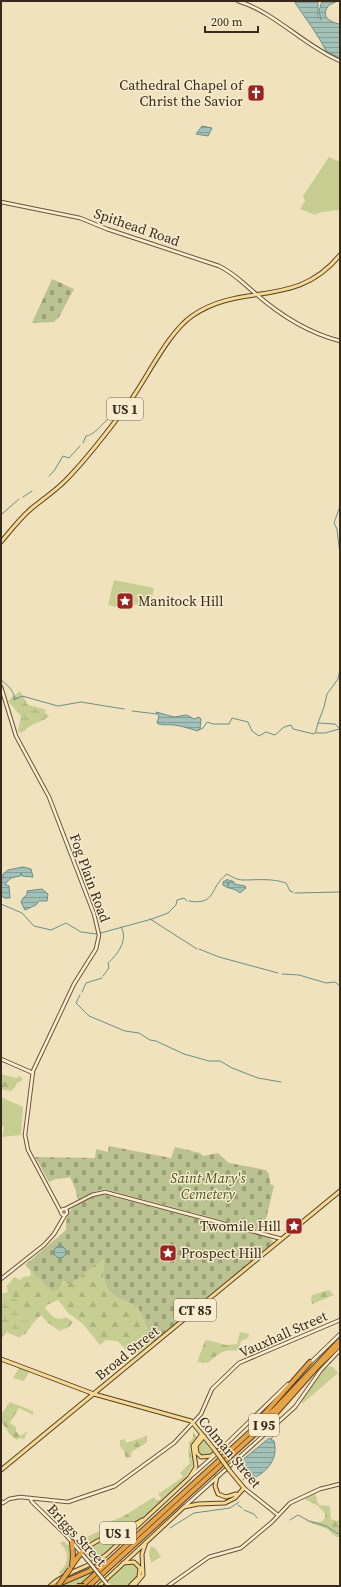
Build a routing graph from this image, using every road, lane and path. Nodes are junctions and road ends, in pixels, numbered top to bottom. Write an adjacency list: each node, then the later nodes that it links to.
1 (238, 1): 2 (street)
2 (340, 60)
3 (1, 202): 5 (street, Spithead Road)
4 (340, 254): 5 (main road, US 1)
5 (256, 295): 6 (street, Spithead Road); 7 (main road, US 1)
6 (340, 341)
7 (1, 542)
8 (1, 687): 10 (street, Fog Plain Road)
9 (1, 1059): 10 (street)
10 (33, 1073): 12 (street, Fog Plain Road)
11 (340, 1191): 18 (main road, Broad Street / CT 85)
12 (58, 1205): 14 (street); 15 (street, Fog Plain Road)
13 (71, 1207): 14 (street); 16 (street); 18 (street)
14 (65, 1209): 15 (street); 16 (street)
15 (61, 1213): 16 (street); 17 (street)
16 (66, 1214): 17 (street)
17 (60, 1222): 19 (street)
18 (282, 1239): 27 (main road, Broad Street / CT 85)
19 (1, 1279)
20 (340, 1320): 28 (street, Vauxhall Street)
21 (340, 1334): 26 (street)
22 (340, 1340): 30 (highway, I 95)
23 (340, 1345): 55 (highway, I 95)
24 (340, 1350): 33 (street)
25 (1, 1359): 27 (main road, Colman Street)
26 (310, 1362): 30 (highway); 31 (street)
27 (94, 1394): 28 (main road, Colman Street); 32 (main road, Broad Street)
28 (194, 1423): 29 (main road, Colman Street); 38 (street, Vauxhall Street)
29 (203, 1435): 31 (main road); 34 (main road, US 1); 36 (main road, Colman Street, bridge)
30 (243, 1438): 46 (highway, I 95)
31 (223, 1447): 34 (street)
32 (1, 1470)
33 (217, 1477): 37 (main road); 40 (street)
34 (189, 1478): 41 (main road, US 1)
35 (340, 1484): 42 (street)
36 (244, 1488): 37 (main road); 42 (street, Colman Street)
37 (236, 1494): 40 (main road)
38 (30, 1498): 39 (street, Vauxhall Street); 44 (street, Briggs Street)
39 (2, 1502)
40 (184, 1507): 43 (main road, US 1)
41 (154, 1510): 45 (main road, US 1); 50 (main road)
42 (278, 1515): 59 (street)
43 (148, 1539): 47 (main road, US 1); 58 (main road)
44 (72, 1542): 45 (street, Briggs Street); 48 (highway)
45 (81, 1553): 48 (highway, US 1); 49 (street, Briggs Street, bridge)
46 (116, 1554): 51 (highway); 54 (highway, I 95)
47 (120, 1565): 56 (main road, US 1); 57 (main road)
48 (71, 1568): 52 (highway, US 1, bridge)
49 (108, 1585)
50 (50, 1586)
51 (54, 1586)
52 (58, 1586)
53 (77, 1586): 54 (highway, bridge)
54 (83, 1586)
55 (89, 1586)
56 (99, 1586)
57 (130, 1586)
58 (134, 1586)
59 (168, 1586)

